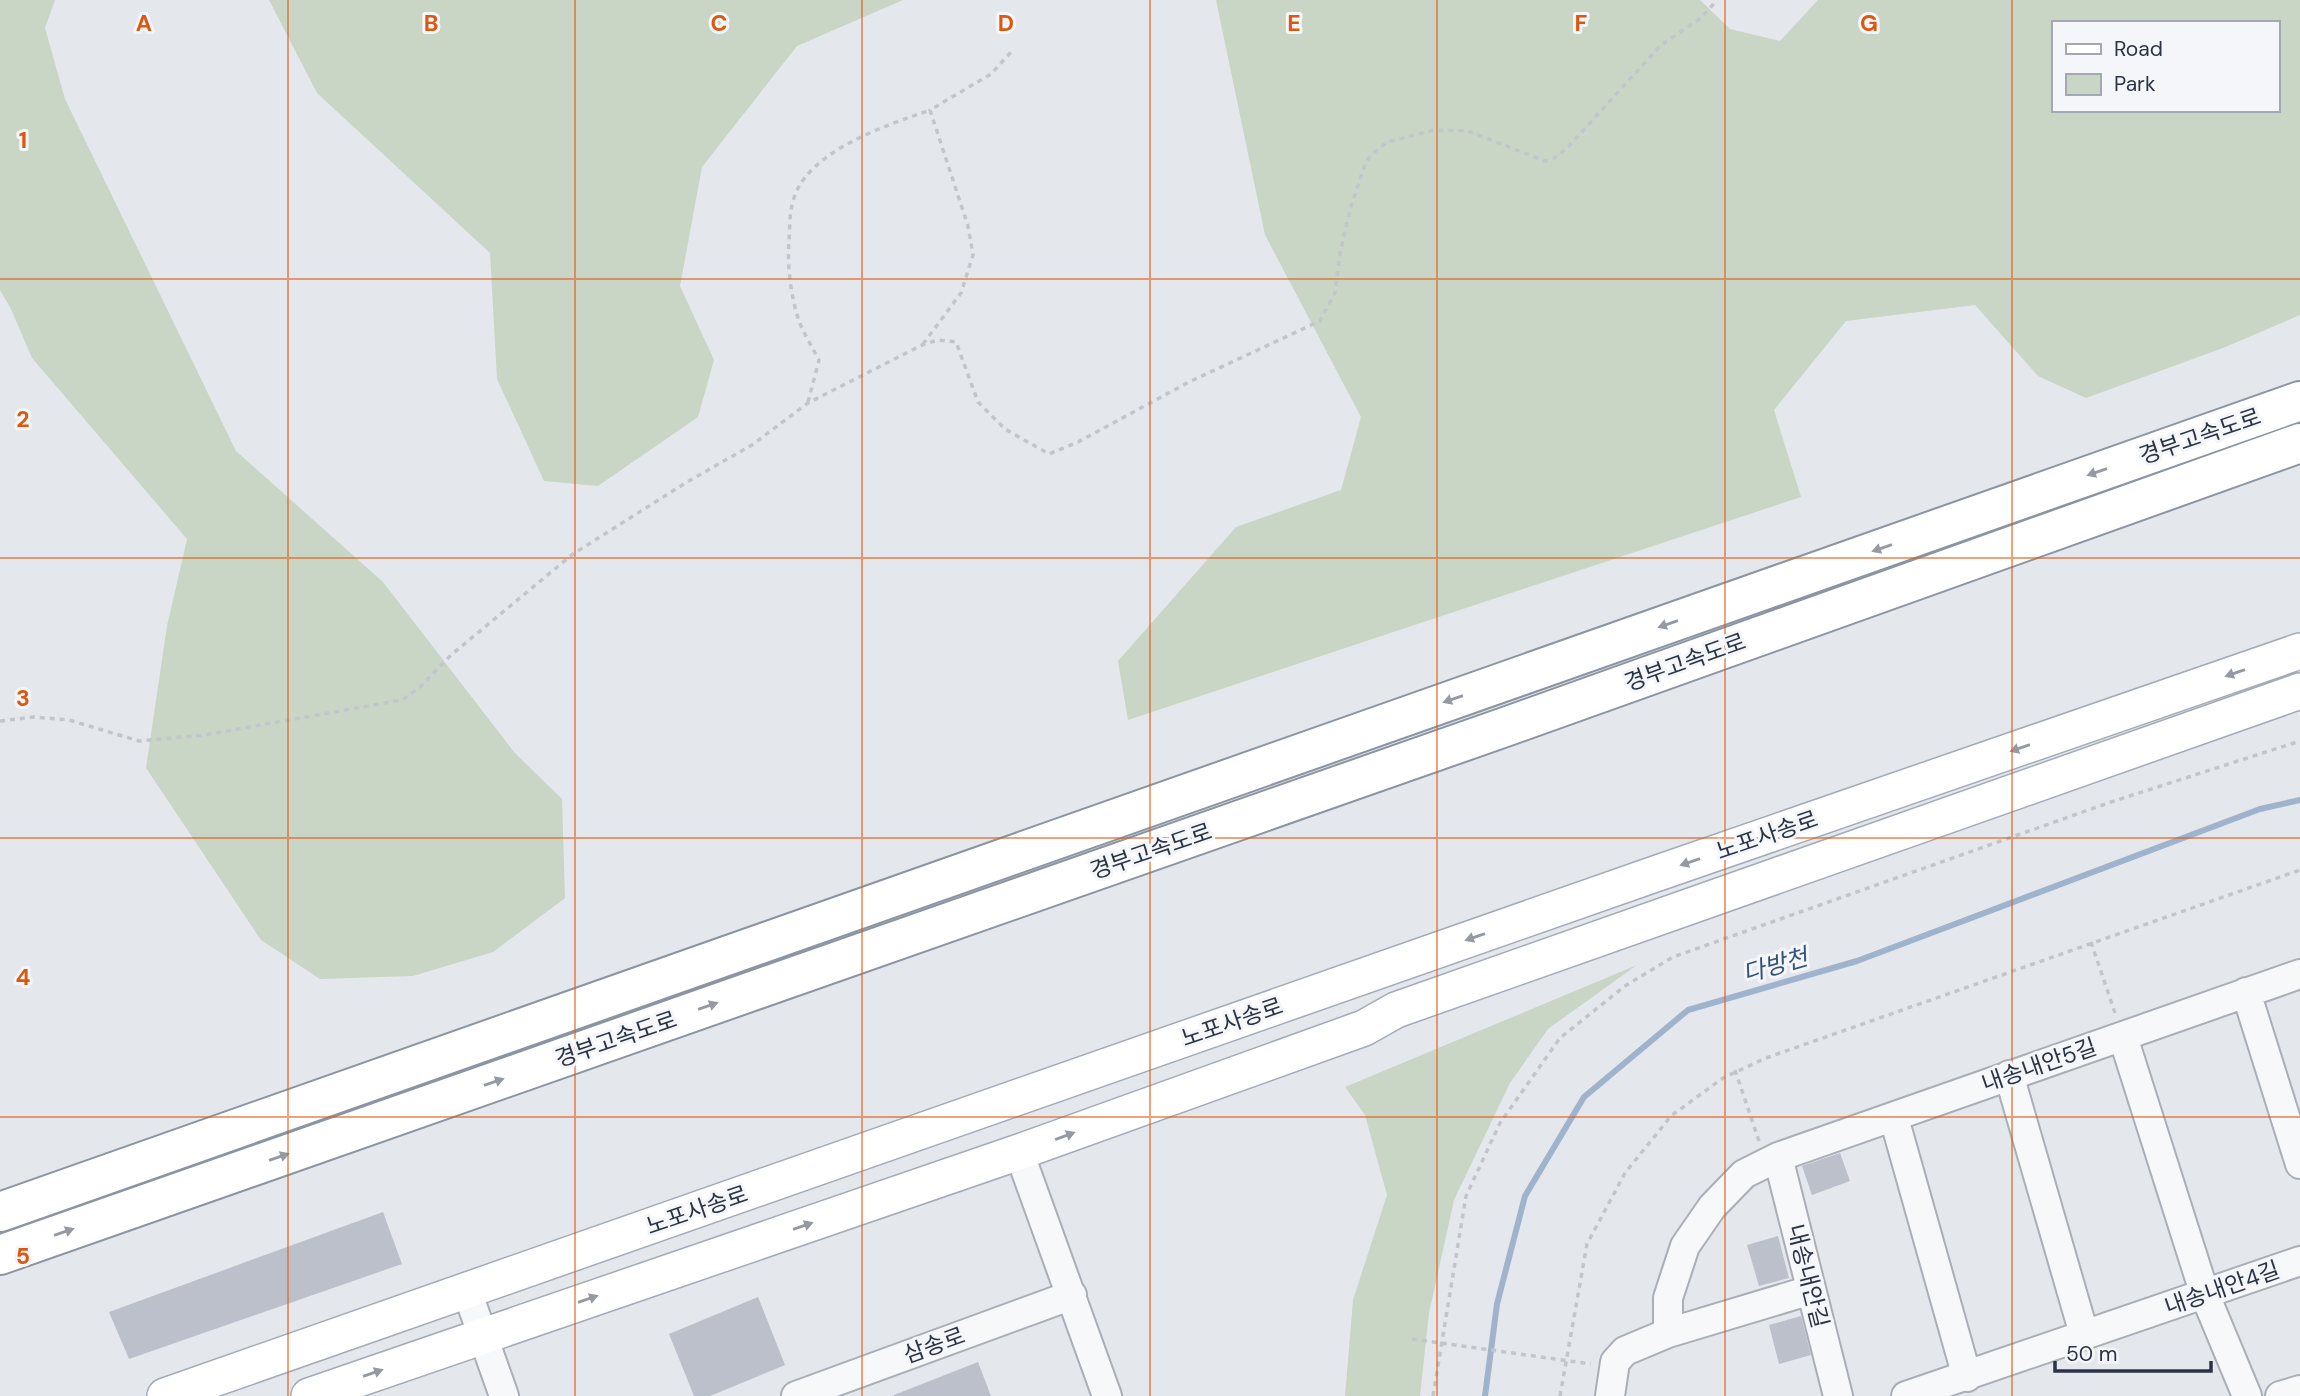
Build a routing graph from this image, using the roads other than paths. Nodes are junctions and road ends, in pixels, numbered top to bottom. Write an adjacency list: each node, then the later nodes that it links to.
1 (2300, 401): 13 (highway, 경부고속도로, one-way to 13)
2 (2300, 443): 14 (highway, 경부고속도로, one-way to 2)
3 (2300, 651): 17 (main road, 노포사송로, one-way to 17)
4 (2300, 691): 10 (main road, 노포사송로, one-way to 4)
5 (2300, 974): 6 (street, 내송내안5길)
6 (2246, 992): 7 (street, 내송내안5길); 12 (street)
7 (2123, 1037): 8 (street, 내송내안5길); 19 (street)
8 (2009, 1076): 9 (street, 내송내안5길); 21 (street)
9 (1894, 1118): 11 (street, 내송내안5길); 23 (street)
10 (1019, 1152): 18 (street); 22 (main road, 노포사송로, one-way to 10)
11 (1772, 1160): 16 (street, 내송내안길); 20 (street, 내송내안5길)
12 (2300, 1164)
13 (0, 1212)
14 (0, 1255)
15 (2300, 1261): 19 (street, 내송내안4길)
16 (1811, 1290): 20 (street); 31 (street, 내송내안길)
17 (467, 1291): 22 (street); 25 (main road, 노포사송로)
18 (1072, 1295): 28 (street, 삼송로); 29 (street)
19 (2206, 1295): 21 (street, 내송내안4길); 33 (street)
20 (1668, 1333): 30 (street)
21 (2084, 1334): 23 (street, 내송내안4길)
22 (482, 1335): 26 (main road, 노포사송로, one-way to 22); 27 (street)
23 (1967, 1377): 32 (street, 내송내안4길)
24 (2300, 1390): 34 (street)
25 (165, 1396)
26 (309, 1396)
27 (504, 1396)
28 (796, 1396)
29 (1107, 1396)
30 (1610, 1396)
31 (1838, 1396)
32 (1906, 1396)
33 (2247, 1396)
34 (2280, 1396)

